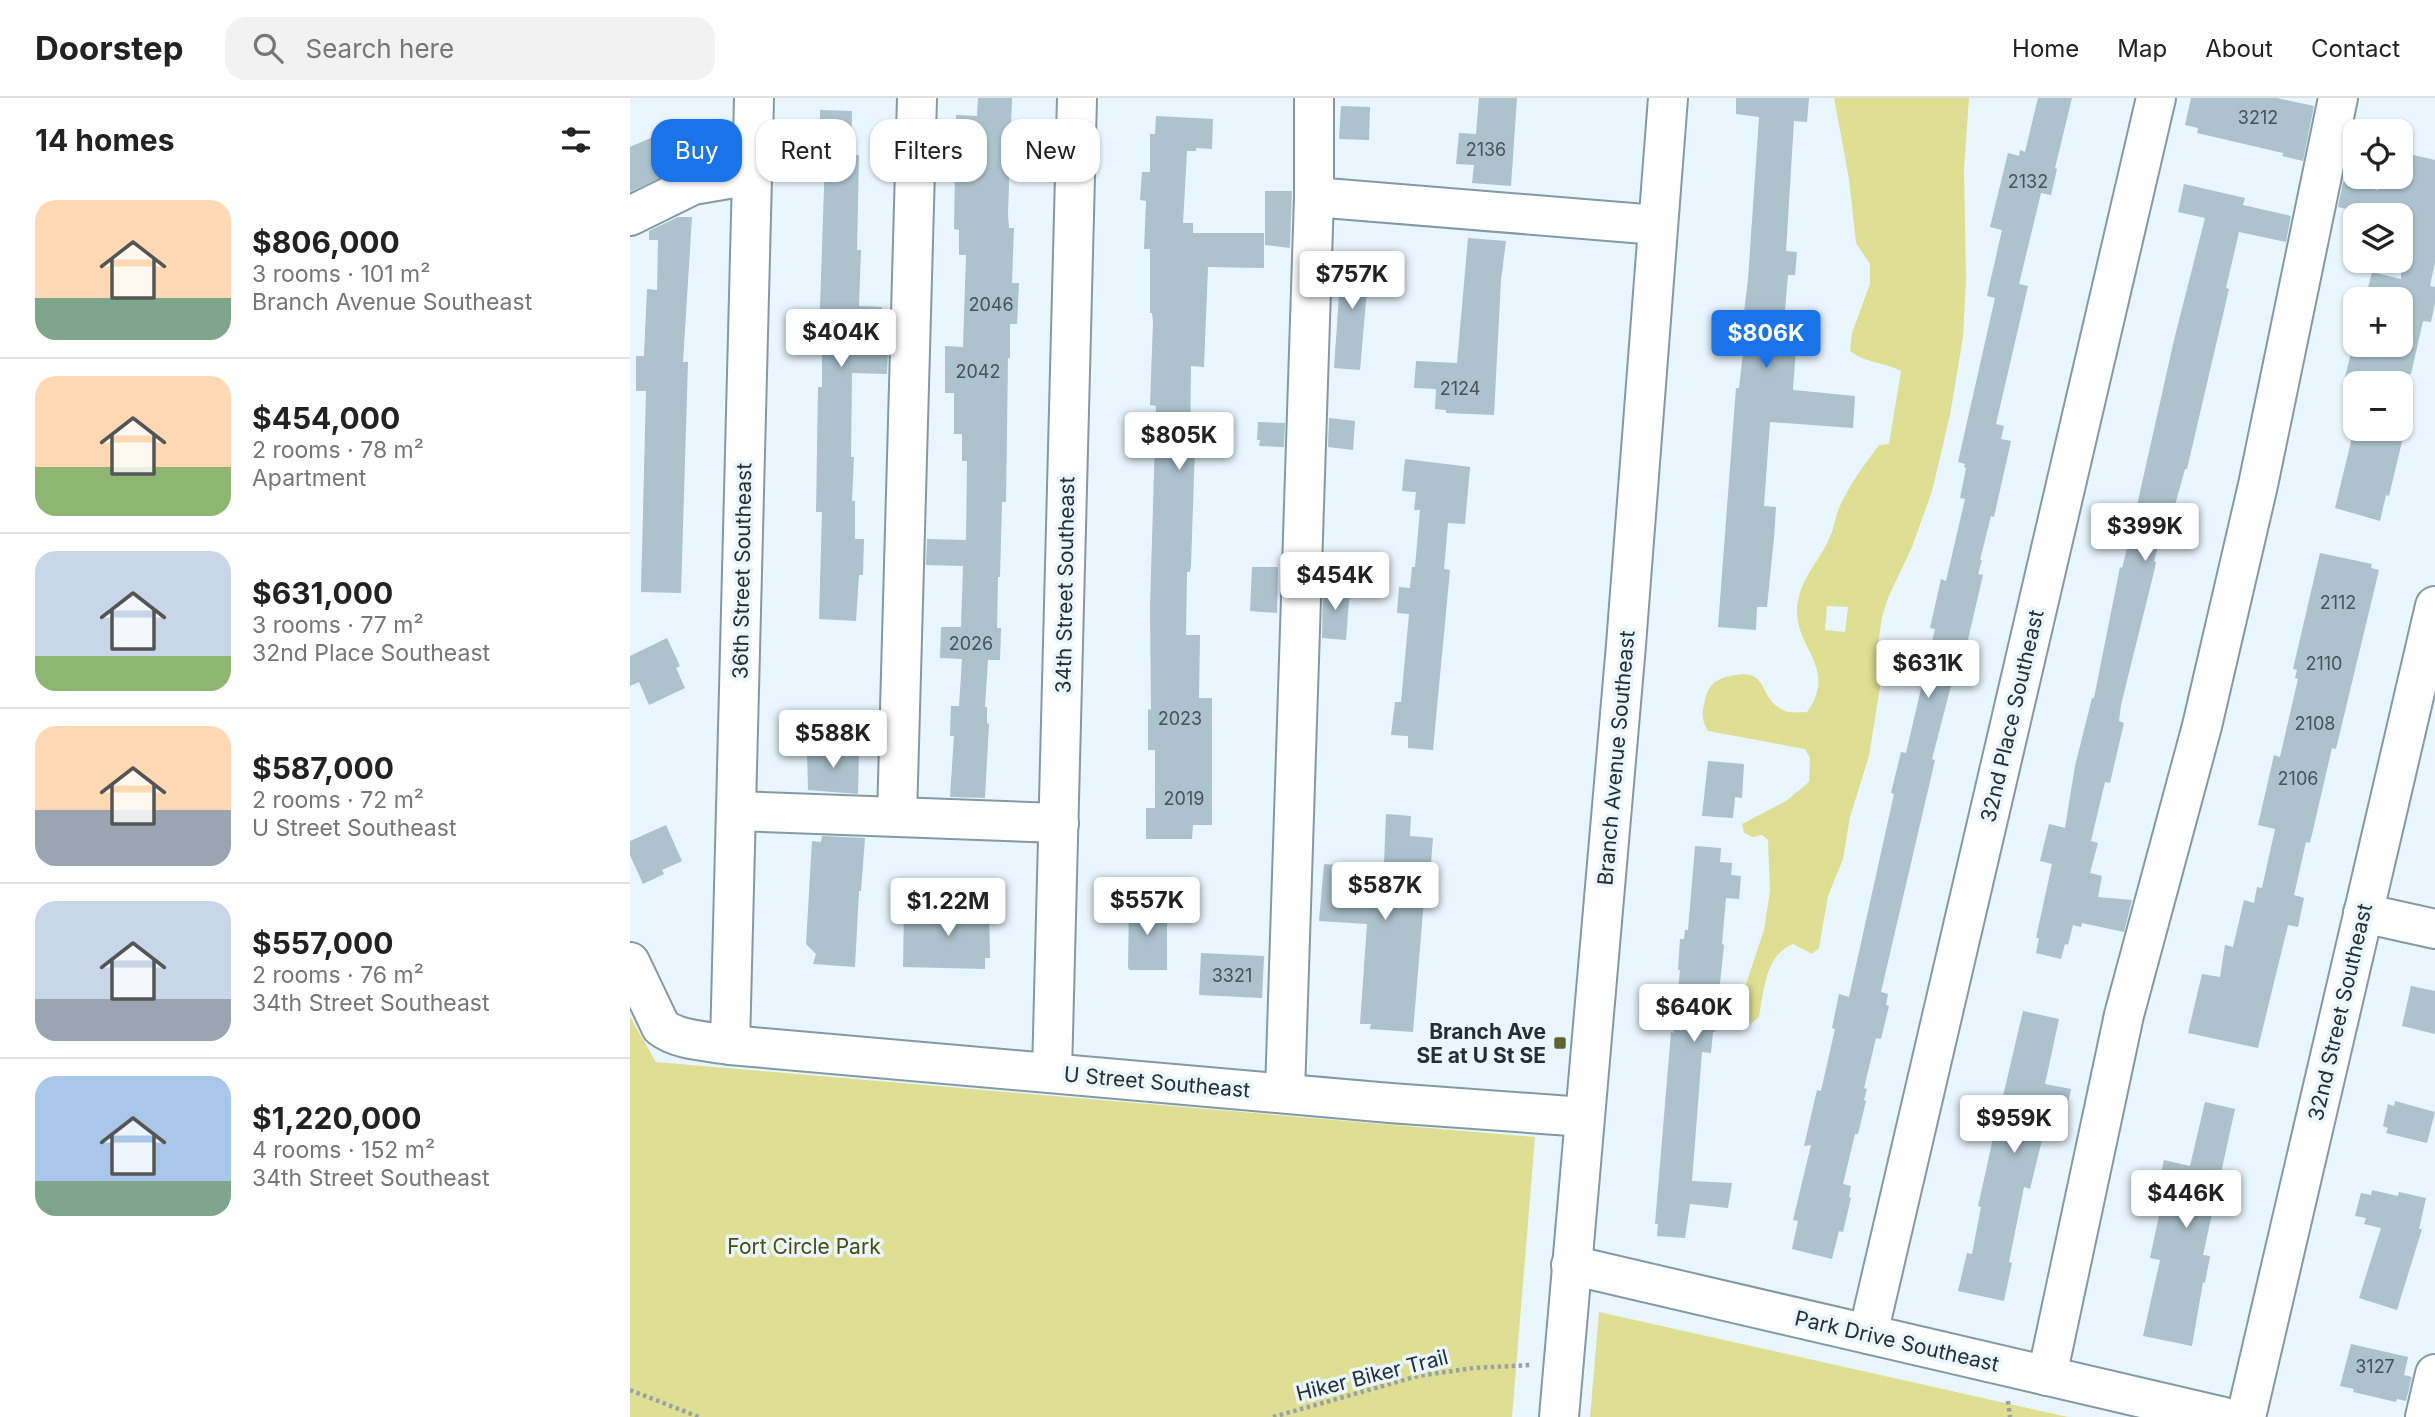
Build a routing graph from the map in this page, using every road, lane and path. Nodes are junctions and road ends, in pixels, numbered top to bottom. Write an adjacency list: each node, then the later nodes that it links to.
1 (754, 98): 8 (main road, 36th Street Southeast)
2 (917, 98): 14 (main road)
3 (1077, 98): 15 (main road, 34th Street Southeast)
4 (1314, 98): 9 (main road)
5 (1668, 98): 11 (main road, Branch Avenue Southeast)
6 (2156, 98): 24 (main road, 32nd Place Southeast)
7 (2337, 98): 27 (main road)
8 (752, 175): 10 (main road); 13 (main road, 36th Street Southeast)
9 (1314, 197): 11 (main road); 21 (main road)
10 (630, 216)
11 (1657, 225): 22 (main road, Branch Avenue Southeast)
12 (2435, 606): 16 (main road, 32nd Street Southeast)
13 (736, 811): 14 (main road); 19 (main road, 36th Street Southeast)
14 (897, 817): 15 (main road)
15 (1059, 823): 20 (main road, 34th Street Southeast)
16 (2363, 913): 17 (main road); 33 (main road, 32nd Street Southeast)
17 (2435, 929)
18 (630, 962): 19 (main road, U Street Southeast)
19 (730, 1045): 20 (main road, U Street Southeast)
20 (1052, 1073): 21 (main road, U Street Southeast)
21 (1284, 1093): 22 (main road, U Street Southeast)
22 (1584, 1117): 23 (main road, Branch Avenue Southeast)
23 (1571, 1265): 24 (main road, Park Drive Southeast); 25 (main road, Branch Avenue Southeast)
24 (1868, 1334): 27 (main road, Park Drive Southeast)
25 (1563, 1365): 30 (path, Hiker Biker Trail); 31 (main road, Branch Avenue Southeast)
26 (2435, 1374): 34 (main road)
27 (2047, 1376): 32 (main road, Park Drive Southeast)
28 (630, 1390): 29 (path)
29 (699, 1417)
30 (1273, 1417)
31 (1559, 1417)
32 (2224, 1417)
33 (2246, 1417)
34 (2425, 1417)

